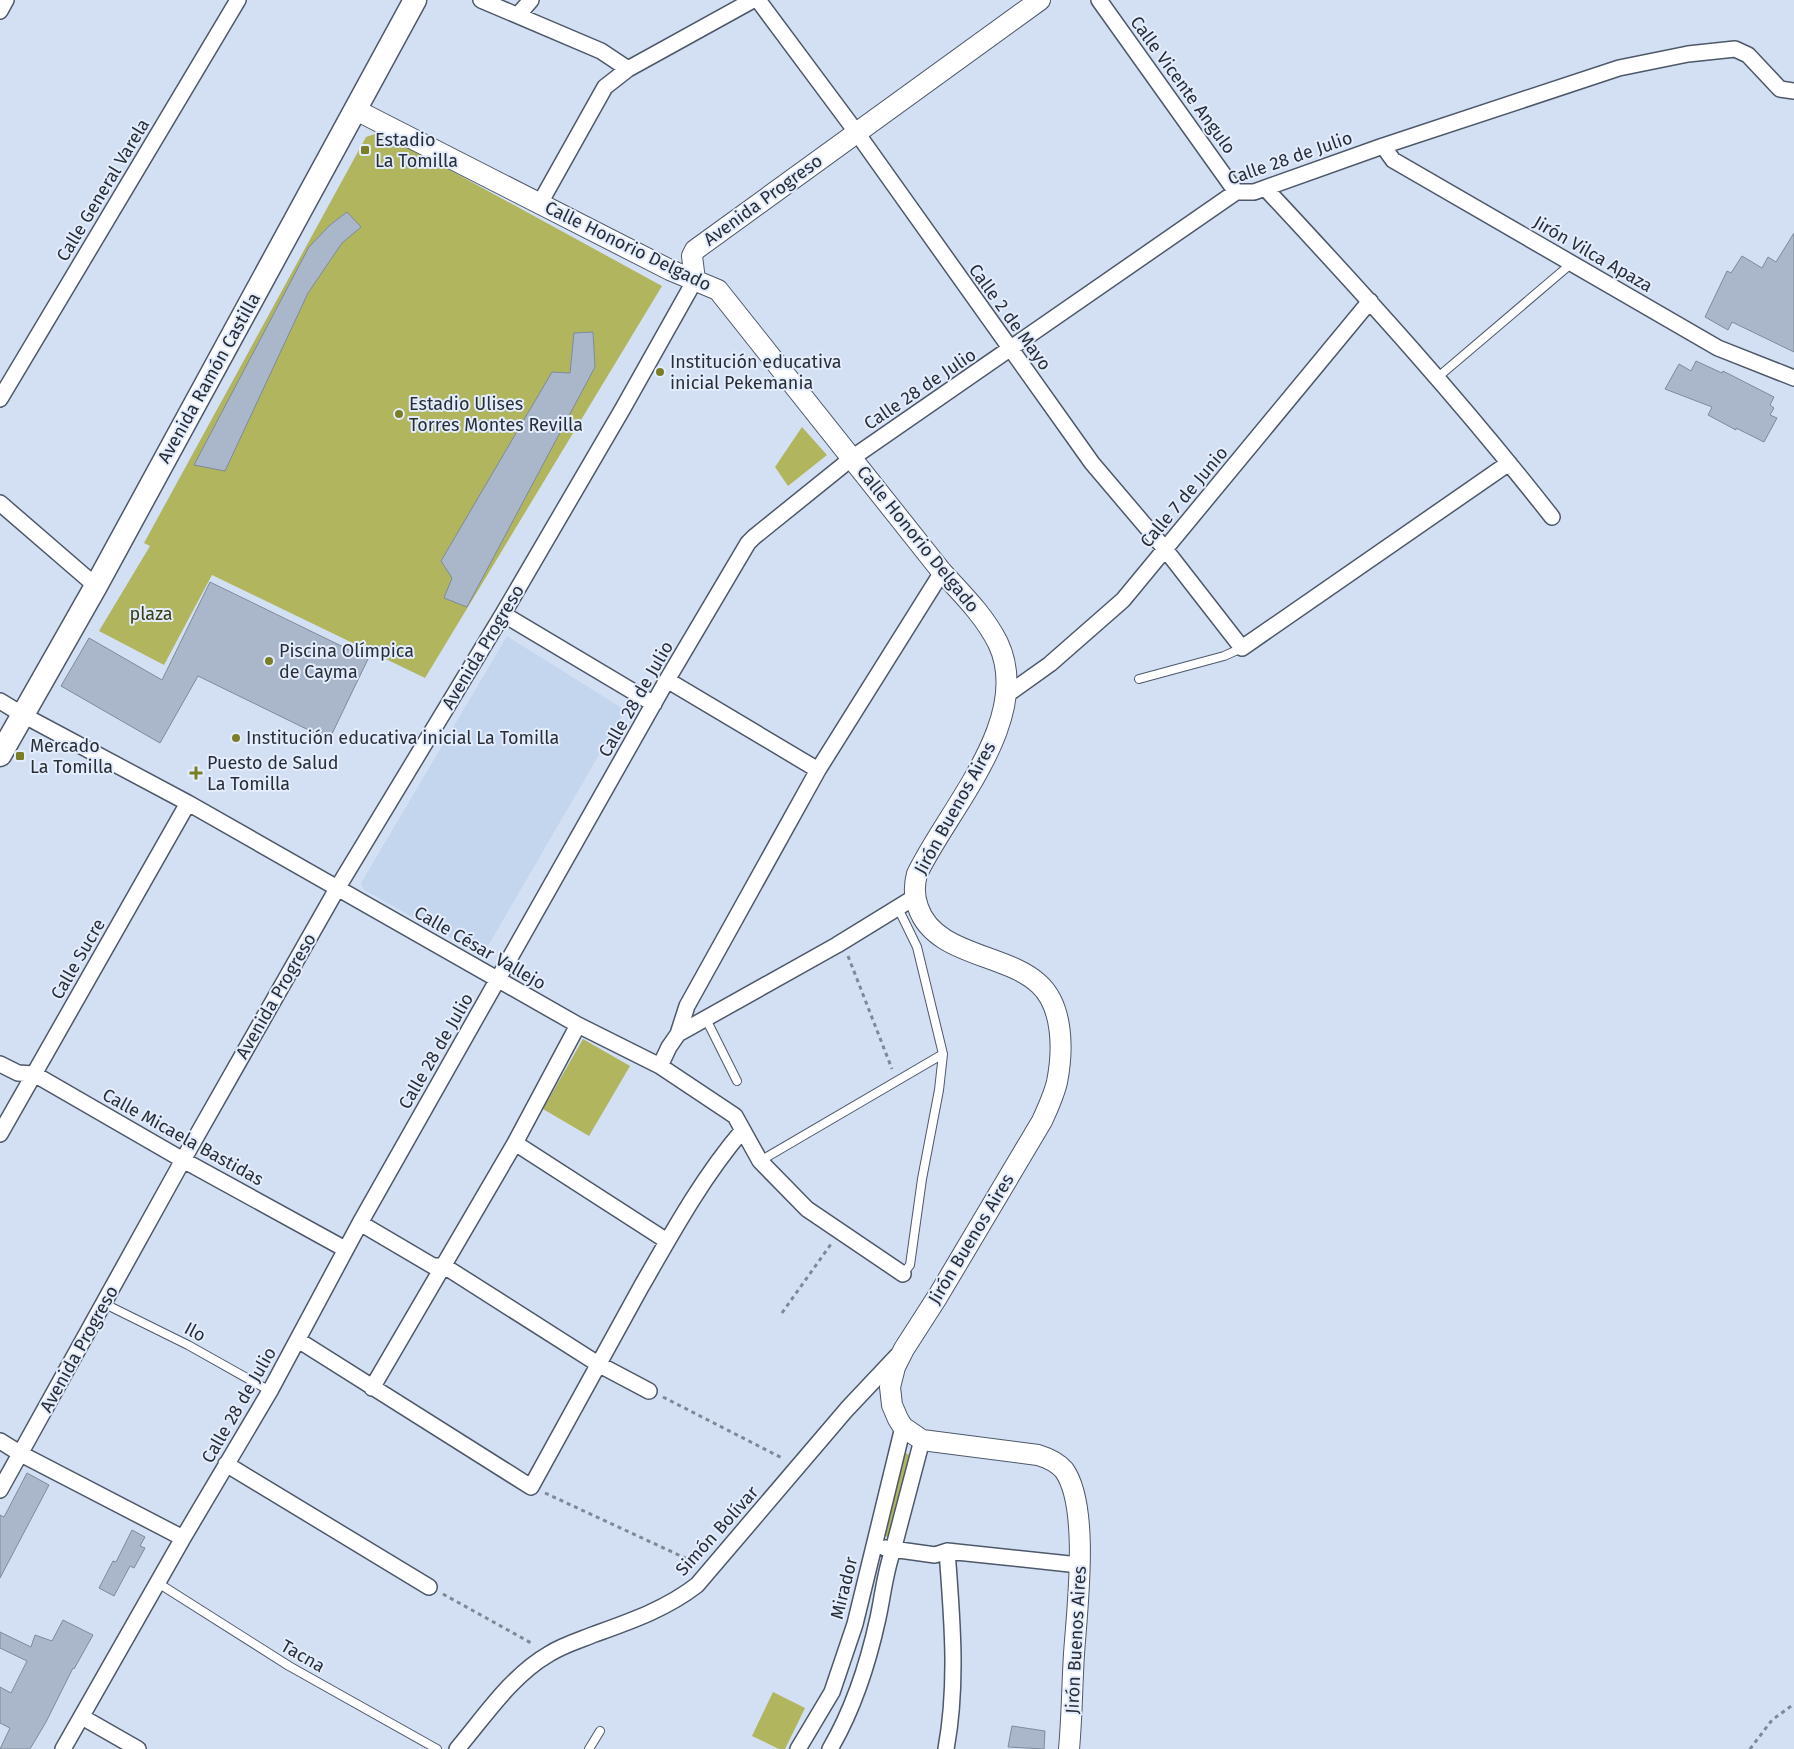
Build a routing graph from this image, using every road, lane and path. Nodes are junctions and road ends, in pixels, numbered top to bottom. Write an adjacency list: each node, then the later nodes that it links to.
1 (6, 0): 10 (street)
2 (238, 0): 26 (street, Calle General Varela)
3 (415, 0): 14 (main road, Avenida Ramón Castilla)
4 (481, 0): 11 (street)
5 (531, 0): 11 (street)
6 (753, 0): 12 (street)
7 (758, 0): 15 (street, Calle 2 de Mayo)
8 (1040, 0): 15 (street, Avenida Progreso)
9 (1099, 0): 18 (street, Calle Vicente Angulo)
10 (0, 11)
11 (518, 15): 12 (street)
12 (628, 69): 19 (street)
13 (1794, 91): 16 (street, Calle 28 de Julio)
14 (356, 110): 19 (street, Calle Honorio Delgado); 33 (main road, Avenida Ramón Castilla)
15 (857, 133): 21 (street, Avenida Progreso); 23 (street, Calle 2 de Mayo)
16 (1383, 146): 17 (street, Calle 28 de Julio); 20 (street, Jirón Vilca Apaza)
17 (1265, 188): 18 (street, Calle 28 de Julio); 22 (street)
18 (1236, 192): 23 (street, Calle 28 de Julio)
19 (540, 202): 21 (street, Calle Honorio Delgado)
20 (1572, 264): 24 (lane); 25 (street, Jirón Vilca Apaza)
21 (695, 280): 27 (street, Calle Honorio Delgado); 34 (street, Avenida Progreso)
22 (1370, 301): 24 (street); 31 (street, Calle 7 de Junio)
23 (1010, 350): 27 (street, Calle 28 de Julio); 31 (street, Calle 2 de Mayo)
24 (1438, 377): 28 (street)
25 (1794, 378)
26 (0, 399)
27 (852, 458): 32 (street, Calle Honorio Delgado); 37 (street, Calle 28 de Julio)
28 (1510, 463): 30 (street); 35 (street)
29 (0, 502): 33 (street)
30 (1552, 517)
31 (1165, 549): 35 (street, Calle 2 de Mayo); 38 (street, Calle 7 de Junio)
32 (942, 572): 38 (street, Calle Honorio Delgado); 43 (street)
33 (96, 586): 41 (main road, Avenida Ramón Castilla)
34 (503, 614): 40 (street); 45 (street, Avenida Progreso)
35 (1242, 648): 36 (lane)
36 (1139, 679)
37 (667, 680): 40 (street, Calle 28 de Julio); 43 (street)
38 (1005, 696): 46 (street, Jirón Buenos Aires)
39 (0, 701): 41 (street, Calle César Vallejo)
40 (654, 704): 49 (street, Calle 28 de Julio)
41 (24, 715): 42 (main road, Avenida Ramón Castilla); 44 (street, Calle César Vallejo)
42 (0, 755)
43 (818, 770): 52 (street)
44 (188, 803): 45 (street, Calle César Vallejo); 56 (street, Calle Sucre)
45 (338, 887): 49 (street, Calle César Vallejo); 62 (street, Avenida Progreso)
46 (915, 897): 47 (street); 73 (street, Jirón Buenos Aires)
47 (898, 908): 48 (street); 53 (lane)
48 (843, 942): 50 (street); 58 (path)
49 (498, 980): 51 (street, Calle César Vallejo); 64 (street, Calle 28 de Julio)
50 (706, 1019): 52 (street); 57 (lane)
51 (578, 1025): 55 (street, Calle César Vallejo); 61 (street)
52 (678, 1034): 55 (street)
53 (942, 1054): 58 (lane); 69 (lane)
54 (0, 1064): 56 (street, Calle Micaela Bastidas)
55 (660, 1066): 59 (street, Calle César Vallejo)
56 (34, 1074): 60 (street, Calle Sucre); 62 (street, Calle Micaela Bastidas)
57 (738, 1081)
58 (898, 1081): 63 (lane)
59 (742, 1131): 63 (street, Calle César Vallejo); 66 (street)
60 (0, 1134)
61 (515, 1143): 66 (street); 68 (street)
62 (183, 1160): 67 (street, Calle Micaela Bastidas); 70 (street, Avenida Progreso)
63 (760, 1161): 65 (street, Calle César Vallejo)
64 (360, 1223): 67 (street, Calle 28 de Julio); 68 (street)
65 (840, 1231): 69 (street, Calle César Vallejo); 71 (path)
66 (667, 1241): 74 (street)
67 (345, 1249): 72 (street, Calle 28 de Julio)
68 (444, 1266): 74 (street); 75 (street)
69 (903, 1274)
70 (104, 1304): 76 (lane, Ilo); 81 (street, Avenida Progreso)
71 (782, 1313)
72 (298, 1340): 75 (street); 76 (street, Calle 28 de Julio)
73 (904, 1349): 78 (street, Jirón Buenos Aires); 83 (street, Simón Bolívar)
74 (598, 1364): 77 (street); 84 (street)
75 (372, 1388): 84 (street)
76 (270, 1390): 82 (street, Calle 28 de Julio)
77 (649, 1391): 83 (path)
78 (903, 1427): 79 (street, Jirón Buenos Aires); 87 (street, Mirador)
79 (922, 1440): 88 (street, Mirador); 90 (street, Jirón Buenos Aires)
80 (0, 1441): 81 (street)
81 (21, 1454): 85 (street, Avenida Progreso); 86 (street)
82 (226, 1464): 86 (street, Calle 28 de Julio); 93 (street)
83 (798, 1466): 91 (street, Simón Bolívar)
84 (532, 1486): 91 (path)
85 (0, 1490)
86 (183, 1538): 92 (street, Calle 28 de Julio)
87 (874, 1546): 88 (street); 103 (street, Mirador)
88 (893, 1550): 89 (street); 104 (street, Mirador)
89 (947, 1551): 90 (street); 105 (street)
90 (1079, 1565): 106 (street, Jirón Buenos Aires)
91 (710, 1569): 94 (street, Simón Bolívar)
92 (158, 1583): 96 (street, Calle 28 de Julio); 100 (lane, Tacna)
93 (429, 1587): 94 (path)
94 (549, 1654): 101 (street, Simón Bolívar)
95 (1794, 1704): 107 (path)
96 (82, 1717): 98 (street, Calle 28 de Julio); 99 (street)
97 (600, 1731): 102 (lane)
98 (63, 1749)
99 (138, 1749)
100 (437, 1749)
101 (457, 1749)
102 (589, 1749)
103 (798, 1749)
104 (830, 1749)
105 (946, 1749)
106 (1069, 1749)
107 (1750, 1749)

